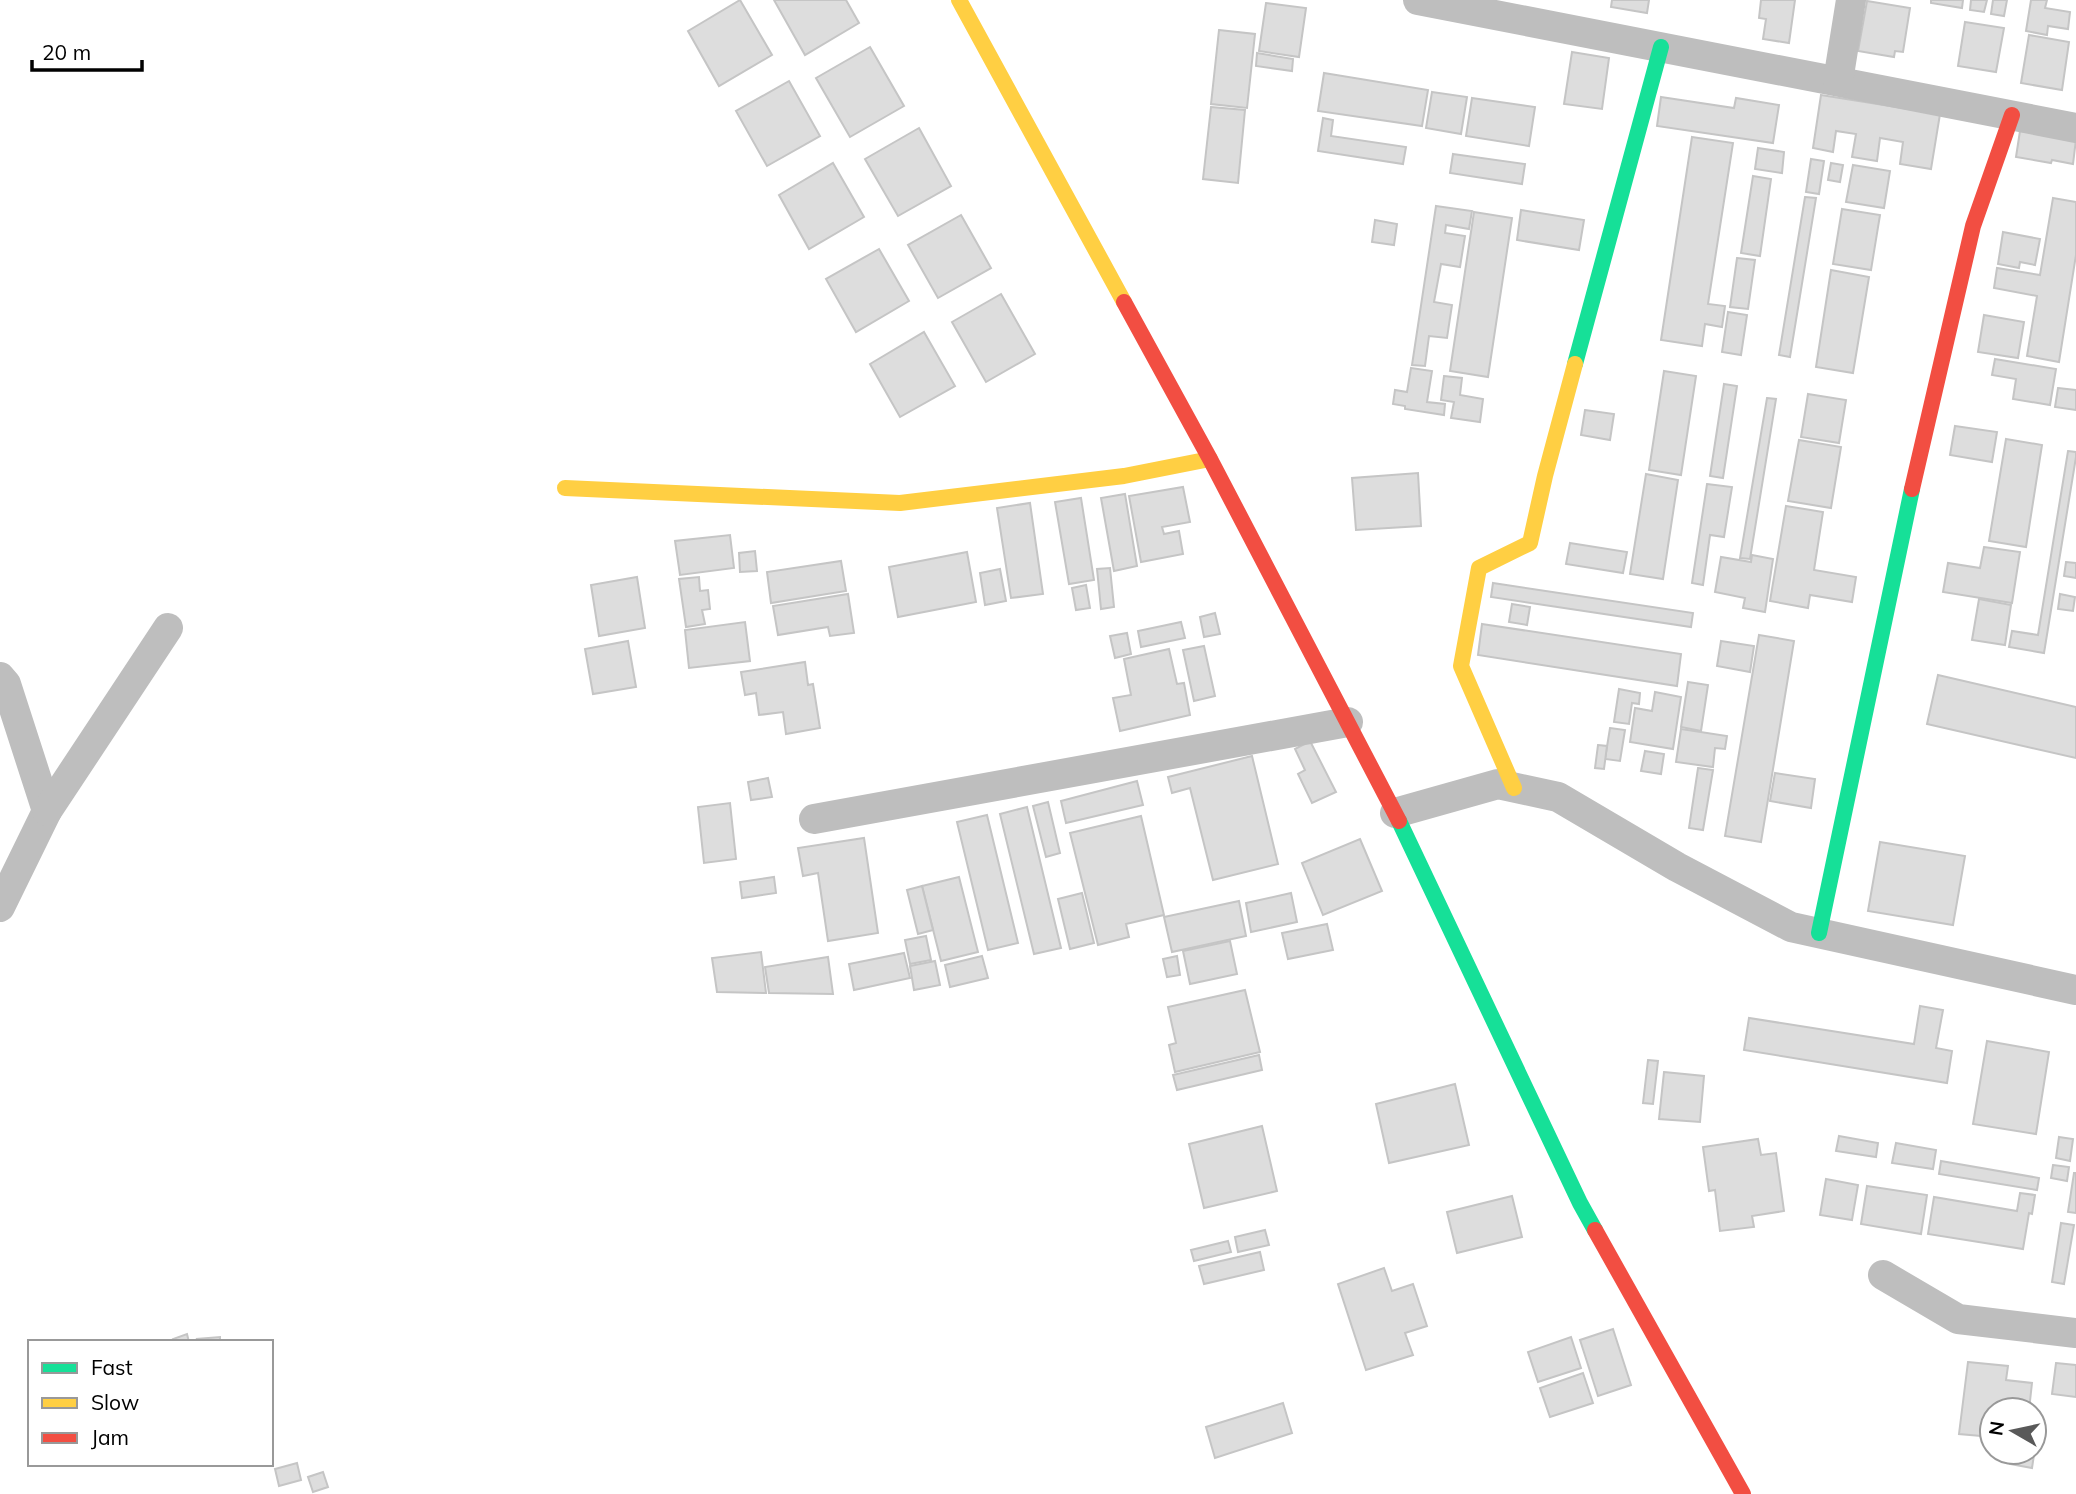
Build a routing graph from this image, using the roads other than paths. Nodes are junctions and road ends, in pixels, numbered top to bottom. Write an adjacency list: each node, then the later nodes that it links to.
1 (959, 0): 9 (street)
2 (1418, 0): 4 (street)
3 (1851, 0): 6 (street)
4 (1498, 8): 5 (street)
5 (1661, 47): 6 (street); 14 (street)
6 (1838, 81): 7 (street)
7 (2012, 116): 8 (street); 19 (street)
8 (2076, 128)
9 (1210, 459): 10 (street); 13 (street)
10 (565, 488)
11 (168, 628): 15 (street)
12 (0, 677): 15 (street)
13 (1348, 722): 16 (street); 17 (street)
14 (1514, 788): 16 (street); 19 (street)
15 (47, 811): 18 (street)
16 (1395, 813): 23 (street)
17 (814, 819)
18 (0, 907)
19 (1819, 933): 20 (street)
20 (2076, 990)
21 (1883, 1275): 22 (street)
22 (2076, 1333)
23 (1744, 1494)

